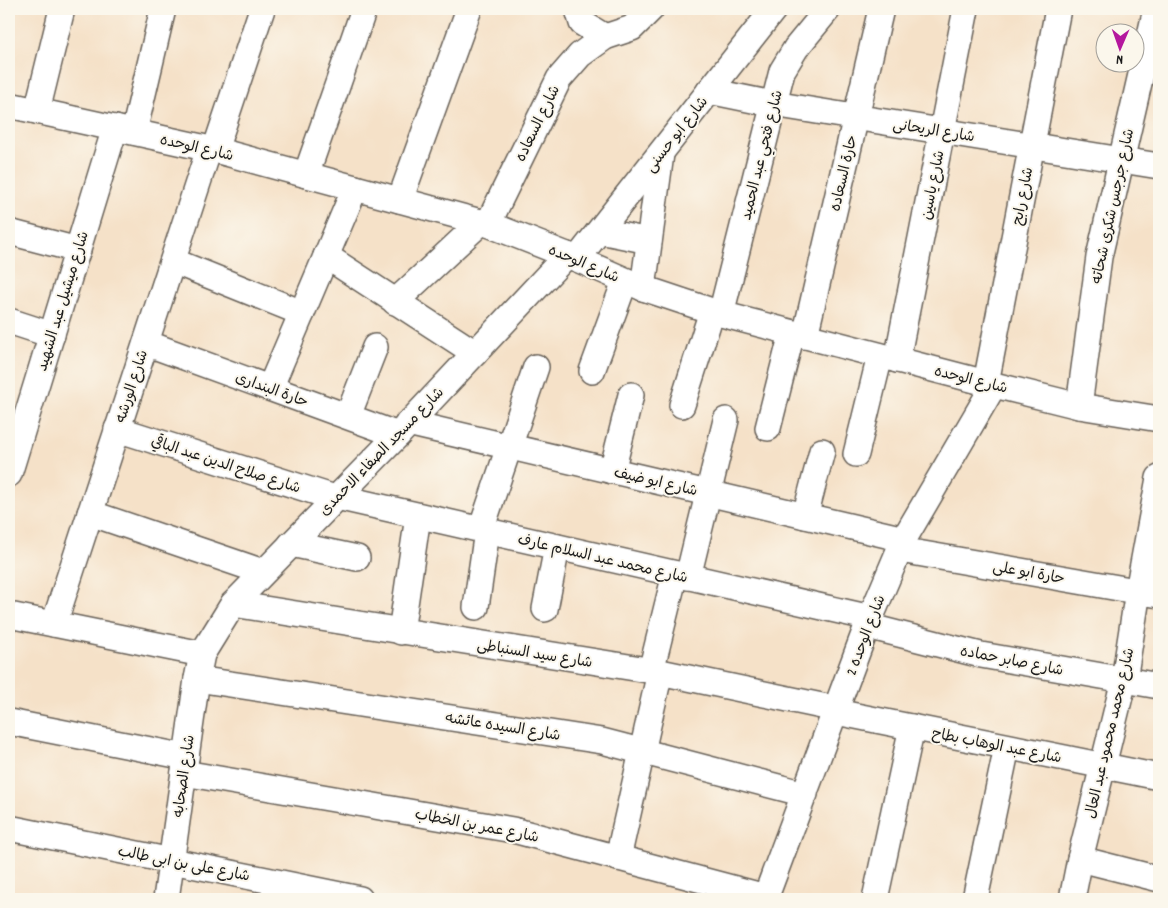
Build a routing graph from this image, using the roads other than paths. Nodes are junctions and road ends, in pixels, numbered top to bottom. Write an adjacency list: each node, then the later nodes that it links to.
1 (62, 9): 18 (street)
2 (162, 9): 20 (street, شارع ميشيل عبد الشهيد)
3 (262, 9): 23 (street, شارع الورشه)
4 (364, 9): 27 (street)
5 (469, 9): 29 (street)
6 (580, 9): 14 (street)
7 (651, 9): 14 (street, شارع السعاده)
8 (774, 9): 15 (street, شارع ابو حسنى)
9 (828, 9): 16 (street, شارع فتحي عبد الحميد)
10 (882, 9): 19 (street, حارة السعاده)
11 (966, 9): 21 (street, شارع ياسين)
12 (1058, 9): 22 (street, شارع رابح)
13 (1156, 9): 25 (street, شارع جرجس شكرى شحاته)
14 (605, 37): 30 (street, شارع السعاده)
15 (709, 91): 16 (street, شارع الريحانى); 24 (street, شارع ابو حسنى)
16 (773, 104): 19 (street, شارع الريحانى); 41 (street, شارع فتحي عبد الحميد)
17 (9, 105): 18 (street, شارع الوحده)
18 (37, 111): 20 (street, شارع الوحده)
19 (856, 117): 21 (street, شارع الريحانى); 44 (street, حارة السعاده)
20 (125, 130): 23 (street, شارع الوحده); 34 (street, شارع ميشيل عبد الشهيد)
21 (942, 131): 22 (street, شارع الريحانى); 48 (street, شارع ياسين)
22 (1032, 145): 25 (street, شارع الريحانى); 51 (street, شارع رابح)
23 (212, 150): 27 (street, شارع الوحده); 37 (street, شارع الورشه)
24 (661, 152): 31 (street, شارع ابو حسنى); 33 (street)
25 (1121, 160): 26 (street, شارع الريحانى); 55 (street, شارع جرجس شكرى شحاته)
26 (1159, 166)
27 (306, 175): 28 (street, شارع الوحده)
28 (355, 188): 29 (street, شارع الوحده); 35 (street)
29 (400, 200): 30 (street, شارع الوحده)
30 (484, 223): 36 (street, شارع الوحده); 39 (street)
31 (600, 231): 33 (street); 36 (street, شارع ابو حسنى)
32 (9, 232): 34 (street)
33 (649, 241): 38 (street)
34 (78, 250): 43 (street, شارع ميشيل عبد الشهيد)
35 (326, 256): 39 (street); 40 (street)
36 (572, 257): 38 (street, شارع الوحده); 47 (street, شارع مسجد الصفاء الاحمدى)
37 (172, 261): 40 (street); 45 (street, شارع الورشه)
38 (634, 285): 41 (street, شارع الوحده); 50 (street)
39 (396, 302): 47 (street)
40 (302, 313): 52 (street)
41 (717, 313): 44 (street, شارع الوحده); 54 (street, شارع فتحي عبد الحميد)
42 (9, 321): 43 (street)
43 (52, 335): 66 (street, شارع ميشيل عبد الشهيد)
44 (798, 335): 48 (street, شارع الوحده); 59 (street, حارة السعاده)
45 (146, 343): 52 (street, حارة البندارى); 60 (street, شارع الورشه)
46 (375, 347): 56 (street)
47 (475, 353): 61 (street, شارع مسجد الصفاء الاحمدى)
48 (889, 358): 51 (street, شارع الوحده); 64 (street, شارع ياسين)
49 (536, 367): 62 (street)
50 (592, 371)
51 (990, 384): 55 (street, شارع الوحده); 75 (street, شارع الوحده 2)
52 (270, 388): 56 (street, حارة البندارى)
53 (631, 394): 65 (street)
54 (682, 405)
55 (1079, 406): 57 (street, شارع الوحده)
56 (348, 416): 61 (street, حارة البندارى)
57 (1159, 419)
58 (726, 420): 68 (street)
59 (768, 428)
60 (117, 429): 69 (street, شارع صلاح الدين عبد الباقي); 70 (street, شارع الورشه)
61 (403, 429): 62 (street, شارع ابو ضيف); 69 (street, شارع مسجد الصفاء الاحمدى)
62 (509, 447): 65 (street, شارع ابو ضيف); 73 (street)
63 (822, 451): 72 (street)
64 (856, 454)
65 (612, 471): 68 (street, شارع ابو ضيف)
66 (9, 474)
67 (1159, 478): 80 (street, شارع محمد محمود عبد العال)
68 (708, 493): 72 (street, شارع ابو ضيف); 79 (street)
69 (336, 498): 71 (street, شارع محمد عبد السلام عارف); 74 (street, شارع مسجد الصفاء الاحمدى)
70 (90, 513): 78 (street); 86 (street, شارع الورشه)
71 (418, 516): 73 (street, شارع محمد عبد السلام عارف); 87 (street)
72 (805, 516): 75 (street, شارع ابو ضيف)
73 (484, 531): 76 (street, شارع محمد عبد السلام عارف); 82 (street)
74 (291, 544): 77 (street); 78 (street, شارع مسجد الصفاء الاحمدى)
75 (902, 544): 80 (street, حارة ابو على); 85 (street, شارع الوحده 2)
76 (557, 547): 79 (street, شارع محمد عبد السلام عارف); 83 (street)
77 (357, 558)
78 (263, 572): 81 (street, شارع مسجد الصفاء الاحمدى)
79 (682, 576): 85 (street, شارع محمد عبد السلام عارف); 89 (street)
80 (1149, 593): 91 (street, شارع محمد محمود عبد العال)
81 (232, 604): 87 (street, شارع سيد السنباطى); 88 (street, شارع مسجد الصفاء الاحمدى)
82 (476, 607)
83 (545, 609)
84 (9, 615): 86 (street)
85 (869, 622): 91 (street, شارع صابر حماده); 93 (street, شارع الوحده 2)
86 (54, 624): 88 (street)
87 (401, 632): 89 (street, شارع سيد السنباطى)
88 (202, 654): 90 (street, شارع الصحابه)
89 (655, 672): 93 (street, شارع سيد السنباطى); 97 (street)
90 (197, 679): 97 (street, شارع السيده عائشه); 98 (street, شارع الصحابه)
91 (1124, 680): 92 (street, شارع صابر حماده); 99 (street, شارع محمد محمود عبد العال)
92 (1159, 686)
93 (836, 710): 95 (street, شارع عبد الوهاب بطاح); 101 (street, شارع الوحده 2)
94 (9, 722): 98 (street, شارع عمر بن الخطاب)
95 (912, 727): 96 (street, شارع عبد الوهاب بطاح); 110 (street)
96 (1007, 747): 99 (street, شارع عبد الوهاب بطاح); 111 (street)
97 (642, 752): 101 (street, شارع السيده عائشه); 103 (street)
98 (185, 765): 103 (street, شارع عمر بن الخطاب); 104 (street, شارع الصحابه)
99 (1103, 766): 100 (street, شارع عبد الوهاب بطاح); 105 (street, شارع محمد محمود عبد العال)
100 (1159, 777)
101 (805, 794): 107 (street, شارع الوحده 2)
102 (9, 828): 104 (street, شارع على بن ابى طالب)
103 (618, 858): 107 (street, شارع عمر بن الخطاب)
104 (171, 860): 108 (street, شارع الصحابه); 109 (street, شارع على بن ابى طالب)
105 (1080, 860): 106 (street); 112 (street, شارع محمد محمود عبد العال)
106 (1159, 879)
107 (765, 898)
108 (166, 899)
109 (360, 899)
110 (875, 899)
111 (975, 899)
112 (1072, 899)

